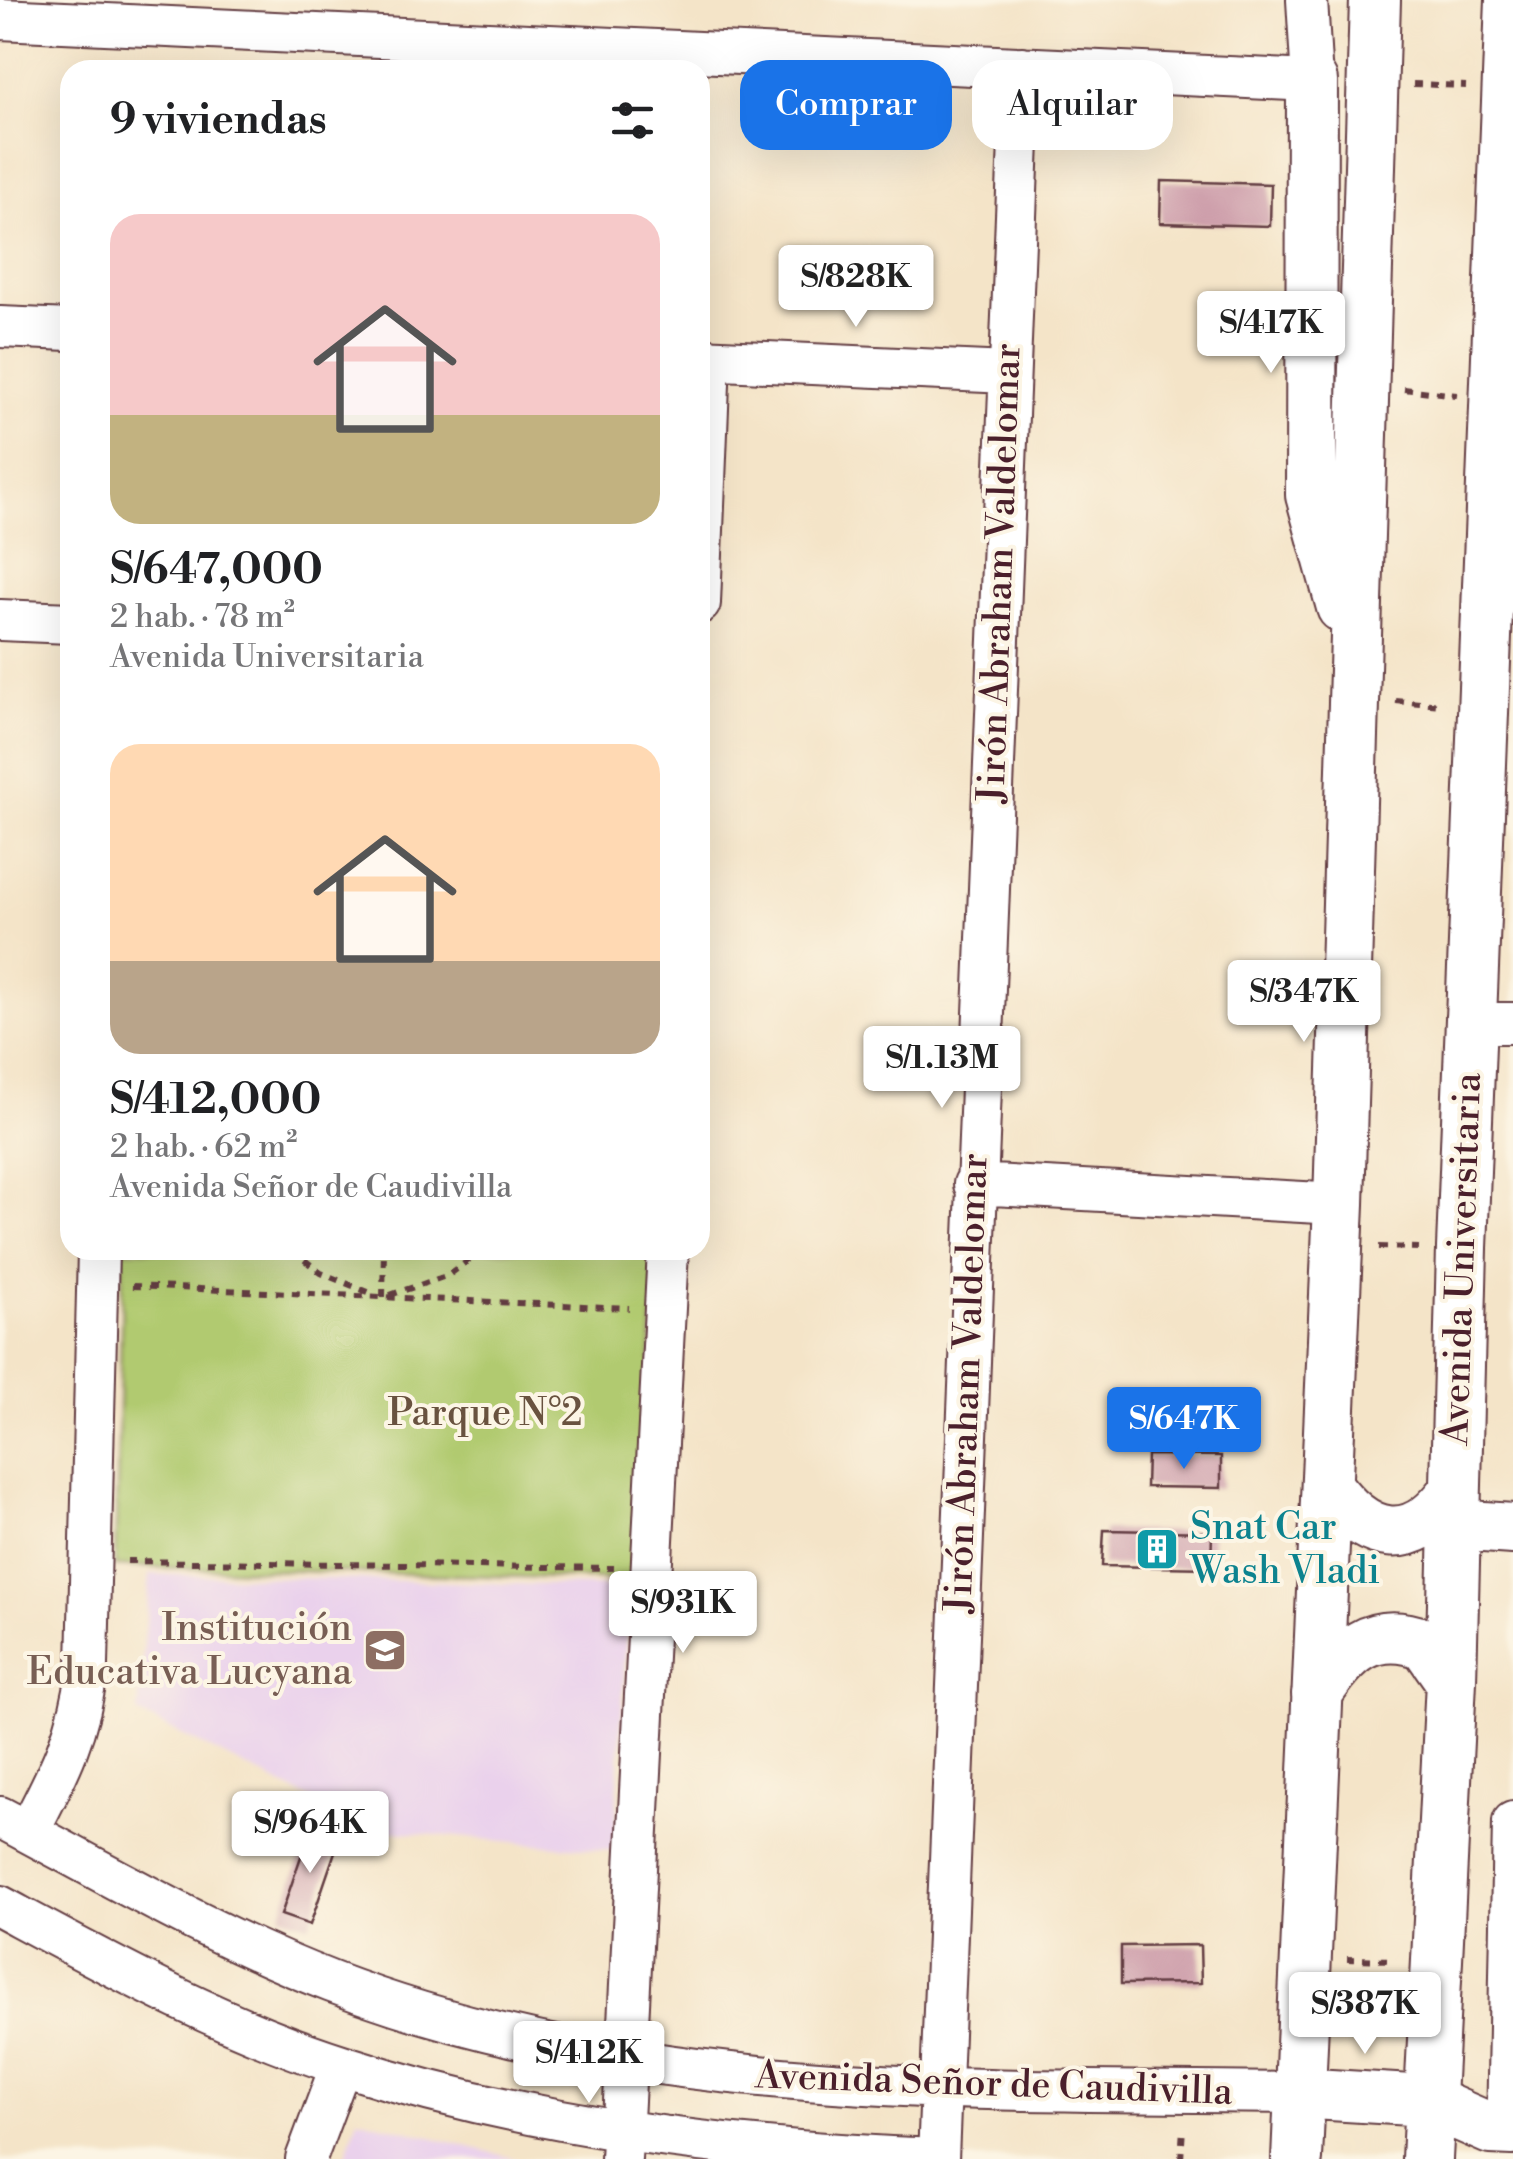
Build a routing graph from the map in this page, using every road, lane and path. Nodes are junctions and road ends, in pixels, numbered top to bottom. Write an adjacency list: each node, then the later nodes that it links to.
1 (1307, 0): 8 (street)
2 (1374, 0): 9 (main road)
3 (1512, 0): 10 (main road, Avenida Universitaria)
4 (162, 13): 5 (street); 6 (street)
5 (0, 19)
6 (972, 64)
7 (1173, 74): 8 (street)
8 (1312, 81): 20 (main road)
9 (1372, 82): 10 (path); 16 (main road)
10 (1506, 87): 17 (main road, Avenida Universitaria)
11 (1018, 150): 15 (street, Jirón Abraham Valdelomar)
12 (0, 326): 13 (street)
13 (60, 329)
14 (710, 359): 15 (street)
15 (1008, 373): 23 (street, Jirón Abraham Valdelomar)
16 (1364, 384): 17 (path); 20 (main road)
17 (1494, 400): 21 (main road, Avenida Universitaria)
18 (0, 620): 19 (street)
19 (60, 623)
20 (1355, 677): 21 (path); 24 (main road)
21 (1482, 707): 22 (main road, Avenida Universitaria)
22 (1492, 1023): 25 (main road, Avenida Universitaria)
23 (974, 1184): 24 (street); 50 (street, Jirón Abraham Valdelomar)
24 (1338, 1225): 25 (path); 33 (main road)
25 (1462, 1248): 34 (main road, Avenida Universitaria)
26 (306, 1260): 31 (path)
27 (384, 1260): 31 (path)
28 (469, 1260): 31 (path)
29 (668, 1260): 32 (street)
30 (98, 1267): 31 (path); 41 (street)
31 (383, 1297): 32 (path)
32 (665, 1310): 47 (street)
33 (1328, 1486): 34 (main road); 39 (main road)
34 (1454, 1508): 35 (main road); 38 (main road, Avenida Universitaria)
35 (1513, 1529)
36 (120, 1561): 37 (path)
37 (619, 1568)
38 (1450, 1681): 39 (main road); 45 (main road, Avenida Universitaria)
39 (1318, 1694): 44 (main road)
40 (1513, 1822): 43 (street)
41 (14, 1825): 47 (street, Avenida Señor de Caudivilla)
42 (0, 1906): 48 (street, Avenida Señor de Caudivilla)
43 (1512, 1954): 46 (street)
44 (1306, 1957): 45 (path); 51 (main road)
45 (1435, 1962): 52 (main road, Avenida Universitaria)
46 (1512, 2052): 53 (street)
47 (628, 2058): 49 (street, Avenida Señor de Caudivilla); 54 (street)
48 (341, 2065): 54 (street, Avenida Señor de Caudivilla); 57 (street)
49 (847, 2086): 50 (street, Avenida Señor de Caudivilla); 55 (street)
50 (942, 2089): 51 (street, Avenida Señor de Caudivilla); 58 (street, Jirón Abraham Valdelomar)
51 (1298, 2094): 52 (main road, Avenida Señor de Caudivilla); 59 (main road)
52 (1428, 2101): 53 (main road, Avenida Señor de Caudivilla); 60 (main road, Avenida Universitaria)
53 (1493, 2137)
54 (622, 2144): 55 (street, Avenida Señor de Caudivilla)
55 (844, 2154): 56 (street, Avenida Señor de Caudivilla)
56 (891, 2158): 58 (street, Avenida Señor de Caudivilla)
57 (306, 2159)
58 (938, 2159)
59 (1297, 2159)
60 (1427, 2159)

